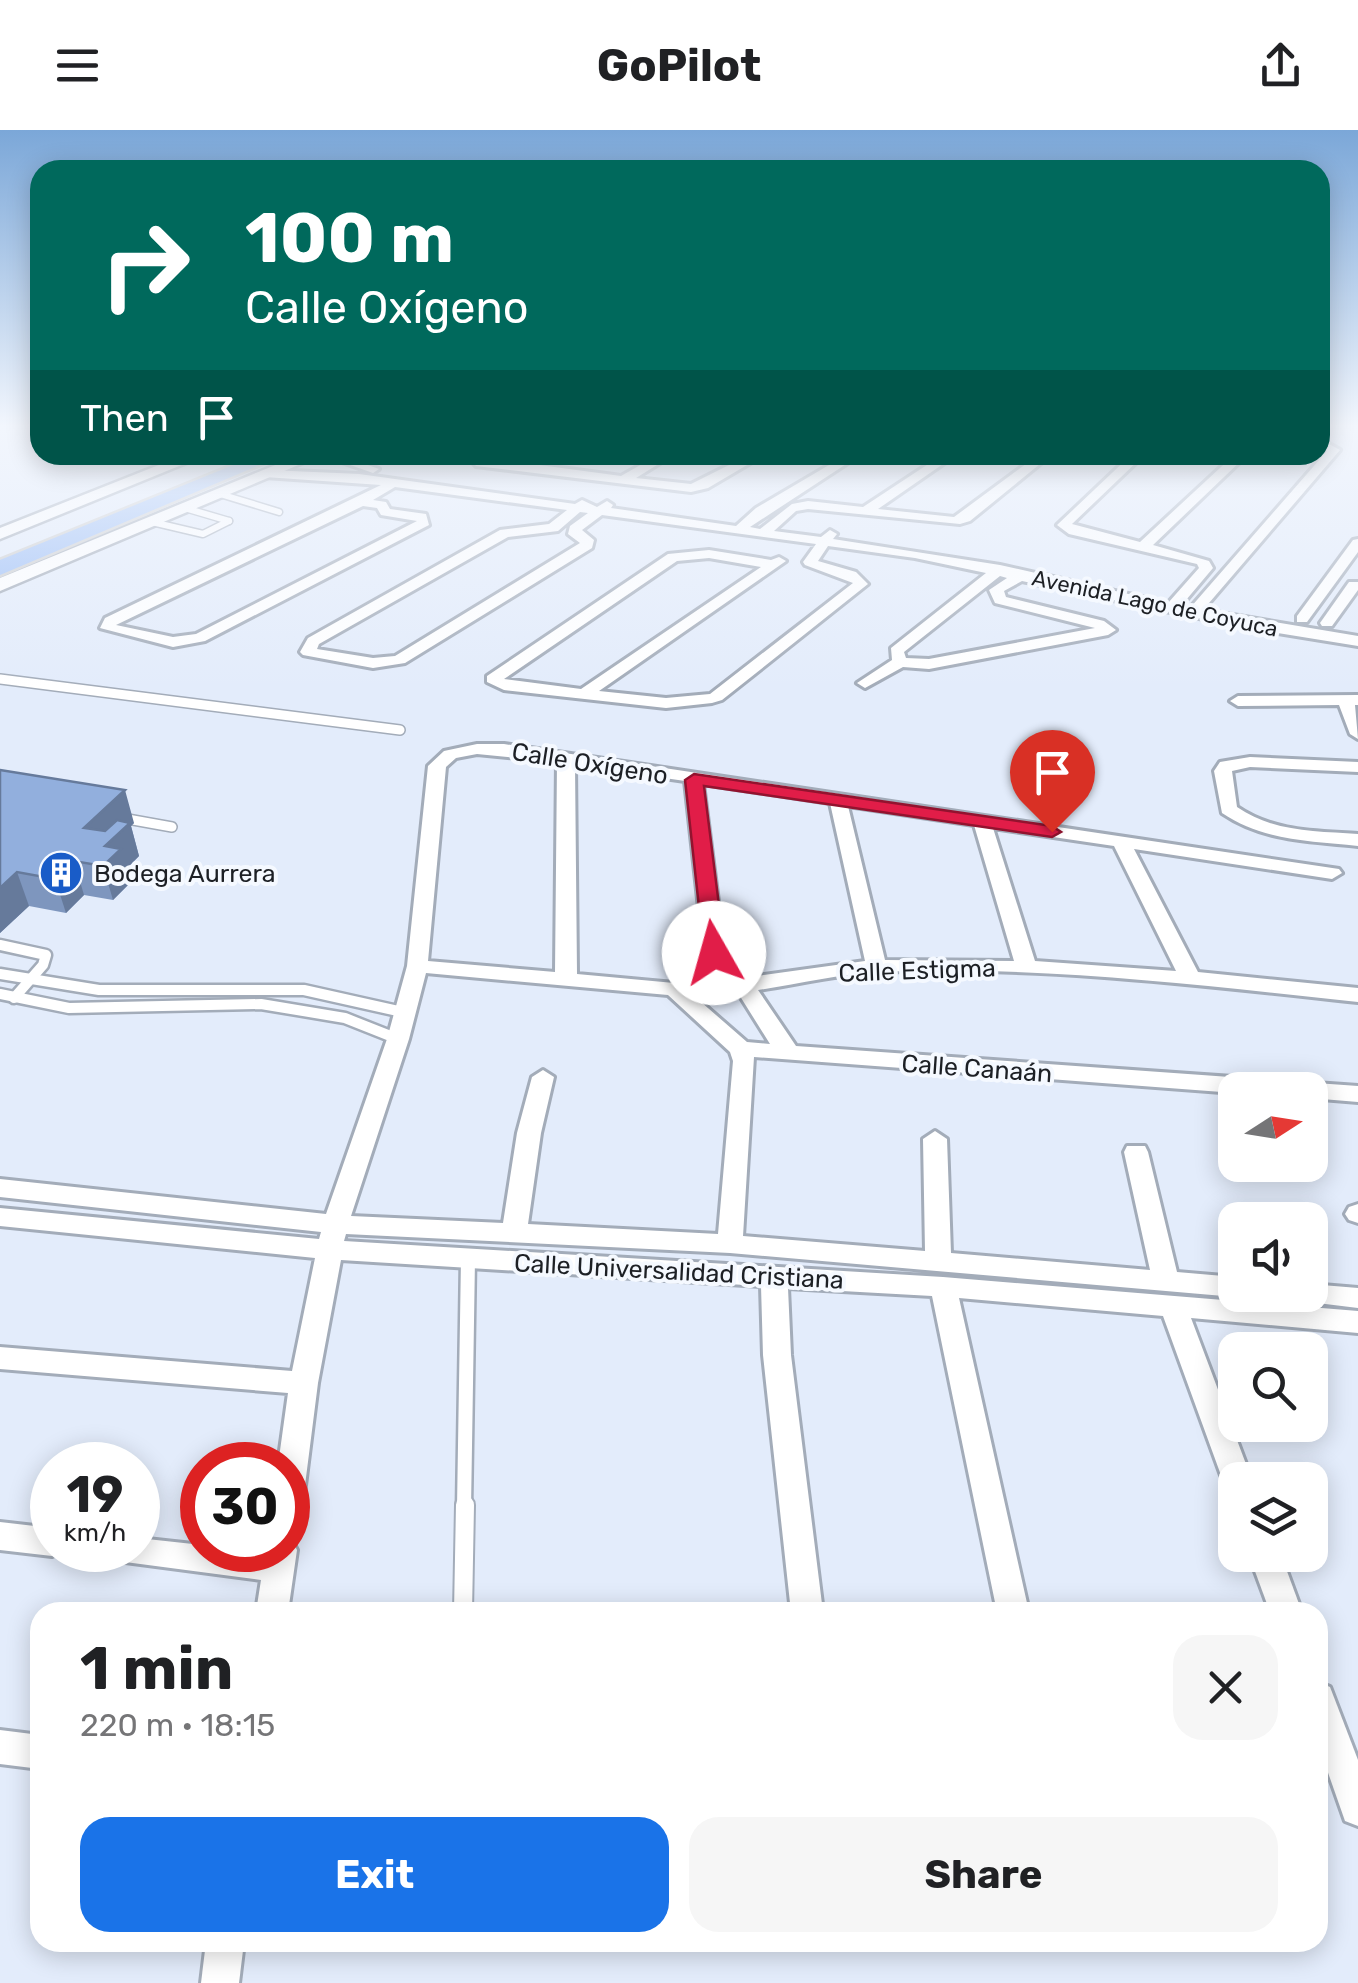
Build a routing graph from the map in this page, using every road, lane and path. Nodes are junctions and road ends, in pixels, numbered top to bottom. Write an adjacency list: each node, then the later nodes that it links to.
1 (49, 514): 21 (street)
2 (82, 514): 25 (main road)
3 (140, 514): 29 (main road)
4 (170, 514): 18 (street)
5 (203, 514): 18 (lane)
6 (336, 514): 7 (street)
7 (406, 514)
8 (577, 514): 9 (street)
9 (586, 514)
10 (661, 514): 19 (street, Avenida Lago de Coyuca)
11 (761, 514): 19 (street)
12 (784, 514): 20 (street)
13 (882, 514): 14 (street)
14 (968, 514)
15 (1074, 514): 26 (street)
16 (1178, 514): 26 (street)
17 (1278, 514): 36 (street)
18 (152, 522): 27 (street)
19 (743, 526): 20 (street, Avenida Lago de Coyuca)
20 (767, 529): 22 (street, Avenida Lago de Coyuca)
21 (0, 534)
22 (807, 534): 23 (street, Avenida Lago de Coyuca); 28 (street)
23 (826, 537): 30 (street, Avenida Lago de Coyuca); 35 (street, Avenida Lago de Coyuca); 44 (street)
24 (1358, 543): 32 (street)
25 (0, 547)
26 (1143, 547): 35 (street)
27 (76, 553): 33 (main road)
28 (774, 565): 44 (street); 44 (street)
29 (0, 568)
30 (1000, 569): 31 (street, Avenida Lago de Coyuca); 41 (street)
31 (1023, 574): 35 (street, Avenida Lago de Coyuca); 41 (street)
32 (1331, 580): 34 (street); 37 (street)
33 (0, 581)
34 (1356, 585): 38 (street)
35 (1177, 601): 36 (street, Avenida Lago de Coyuca)
36 (1198, 606): 37 (street, Avenida Lago de Coyuca); 40 (street, Avenida Lago de Coyuca)
37 (1302, 619): 38 (street, Avenida Lago de Coyuca)
38 (1327, 623): 39 (street, Avenida Lago de Coyuca)
39 (1358, 626)
40 (1358, 641)
41 (900, 662): 43 (street)
42 (0, 679): 47 (lane)
43 (865, 682)
44 (584, 694)
45 (1351, 700): 46 (street); 48 (street)
46 (1238, 701)
47 (400, 730)
48 (1358, 734)
49 (566, 761): 51 (street, Calle Oxígeno); 60 (street, Calle Oxígeno); 64 (street)
50 (1358, 767): 56 (street)
51 (694, 780): 52 (street, Calle Oxígeno); 68 (street)
52 (838, 800): 54 (street, Calle Oxígeno); 61 (street)
53 (115, 816): 55 (lane)
54 (982, 822): 57 (street, Calle Oxígeno); 62 (street)
55 (172, 827)
56 (1358, 840)
57 (1121, 842): 58 (street, Calle Oxígeno); 65 (street)
58 (1332, 873)
59 (0, 944): 66 (lane)
60 (417, 966): 64 (street, Calle Estigma); 73 (street)
61 (876, 966): 62 (street, Calle Estigma); 67 (street, Calle Estigma)
62 (1026, 967): 65 (street, Calle Estigma)
63 (0, 974): 66 (lane)
64 (566, 978): 69 (street, Calle Estigma)
65 (1190, 978): 71 (street, Calle Estigma)
66 (28, 981): 72 (lane); 73 (lane)
67 (745, 986): 68 (street, Calle Estigma); 76 (street)
68 (718, 988): 69 (street, Calle Estigma)
69 (674, 990): 75 (street)
70 (0, 994): 72 (lane)
71 (1358, 996)
72 (14, 998): 74 (lane)
73 (406, 1012): 74 (street)
74 (398, 1039): 86 (street)
75 (742, 1049): 76 (street, Calle Canaán); 87 (street)
76 (790, 1054): 78 (street, Calle Canaán)
77 (542, 1077): 85 (street)
78 (1218, 1084)
79 (1328, 1092): 80 (street)
80 (1358, 1094)
81 (935, 1139): 89 (street)
82 (1136, 1152): 92 (street)
83 (0, 1188): 86 (street, Calle Universalidad Cristiana)
84 (0, 1217): 86 (street, Calle Universalidad Cristiana)
85 (514, 1234): 86 (street, Calle Universalidad Cristiana); 87 (street, Calle Universalidad Cristiana)
86 (332, 1237): 88 (street, Calle Universalidad Cristiana); 97 (street)
87 (730, 1244): 89 (street, Calle Universalidad Cristiana)
88 (468, 1258): 90 (street, Calle Universalidad Cristiana); 105 (lane)
89 (940, 1274): 90 (street, Calle Universalidad Cristiana); 92 (street, Calle Universalidad Cristiana); 107 (street)
90 (774, 1277): 106 (street)
91 (1218, 1289): 92 (street, Calle Universalidad Cristiana)
92 (1169, 1294): 95 (street, Calle Universalidad Cristiana); 99 (street)
93 (1328, 1296): 94 (street)
94 (1358, 1298)
95 (1358, 1322)
96 (0, 1358): 97 (street)
97 (304, 1383): 98 (street)
98 (296, 1442)
99 (1230, 1462)
100 (0, 1536): 101 (street)
101 (30, 1539)
102 (278, 1572): 104 (street)
103 (1271, 1572): 108 (street)
104 (274, 1602)
105 (462, 1602)
106 (806, 1602)
107 (1011, 1602)
108 (1282, 1602)
109 (1328, 1726): 112 (street)
110 (0, 1748): 111 (street)
111 (30, 1751)
112 (1358, 1808)
113 (224, 1952): 114 (street)
114 (220, 1983)

